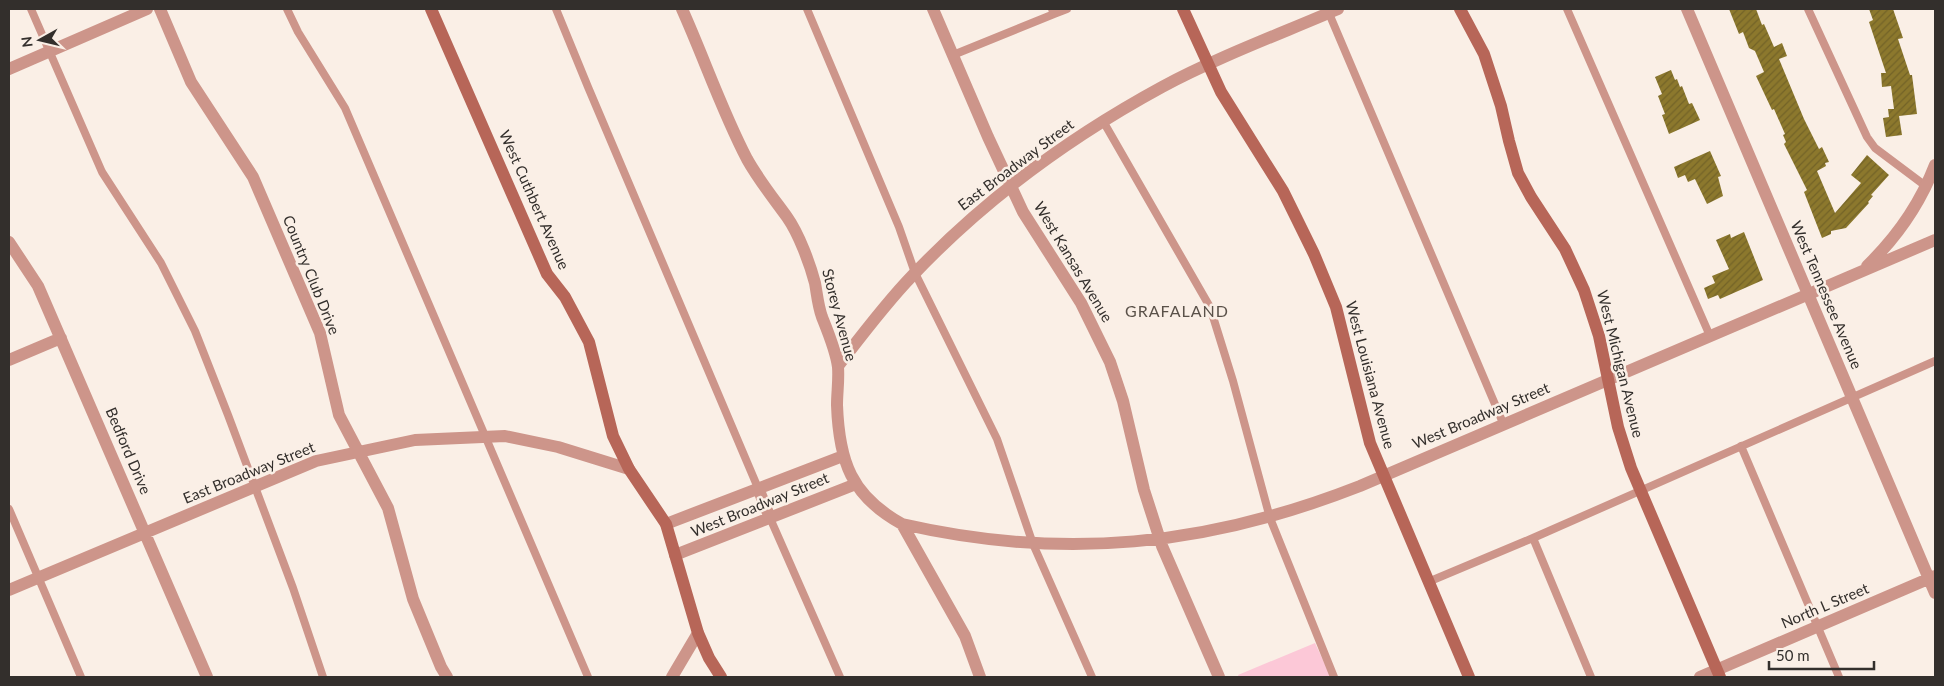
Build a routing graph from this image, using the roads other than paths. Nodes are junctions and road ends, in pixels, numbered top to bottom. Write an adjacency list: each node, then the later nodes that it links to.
1 (31, 9): 18 (lane)
2 (147, 9): 18 (street)
3 (160, 9): 41 (street, Country Club Drive)
4 (288, 9): 39 (lane)
5 (431, 9): 43 (street, West Cuthbert Avenue)
6 (556, 9): 47 (lane)
7 (682, 9): 35 (street, Storey Avenue)
8 (807, 9): 29 (lane)
9 (933, 9): 19 (street, West Kansas Avenue)
10 (1067, 9): 17 (lane)
11 (1183, 9): 20 (street, West Louisiana Avenue)
12 (1460, 9): 36 (street, West Michigan Avenue)
13 (1567, 9): 31 (lane)
14 (1687, 9): 30 (street, West Tennessee Avenue)
15 (1808, 9): 25 (lane)
16 (1331, 10): 20 (street, East Broadway Street); 38 (lane)
17 (1053, 11): 19 (lane)
18 (50, 51): 21 (street); 46 (lane)
19 (953, 55): 24 (street, West Kansas Avenue)
20 (1208, 65): 22 (street, East Broadway Street); 44 (street, West Louisiana Avenue)
21 (9, 69)
22 (1103, 121): 24 (street, East Broadway Street); 51 (lane)
23 (1935, 165): 25 (street)
24 (1011, 186): 29 (street, East Broadway Street); 56 (street, West Kansas Avenue)
25 (1926, 186): 28 (street)
26 (1935, 240): 28 (street, West Broadway Street)
27 (9, 242): 32 (street, Bedford Drive)
28 (1863, 270): 30 (street, West Broadway Street)
29 (915, 273): 35 (street, East Broadway Street); 57 (lane)
30 (1808, 294): 31 (street, West Broadway Street); 37 (street, West Tennessee Avenue)
31 (1710, 336): 36 (street, West Broadway Street)
32 (62, 338): 33 (street); 54 (street, Bedford Drive)
33 (9, 360)
34 (1935, 361): 37 (lane)
35 (838, 366): 42 (street, Storey Avenue)
36 (1608, 379): 38 (street, West Broadway Street); 48 (street, West Michigan Avenue)
37 (1852, 397): 40 (lane); 60 (street, West Tennessee Avenue)
38 (1503, 424): 44 (street, West Broadway Street)
39 (486, 437): 41 (street, East Broadway Street); 43 (street, East Broadway Street); 71 (lane)
40 (1741, 446): 48 (lane); 64 (lane)
41 (358, 452): 46 (street, East Broadway Street); 70 (street, Country Club Drive)
42 (843, 456): 45 (street, Storey Avenue); 47 (street, West Broadway Street)
43 (629, 470): 52 (street, West Cuthbert Avenue)
44 (1384, 475): 51 (street, West Broadway Street); 61 (street, West Louisiana Avenue)
45 (856, 484): 50 (street, West Broadway Street); 53 (street, Storey Avenue)
46 (255, 487): 54 (street, East Broadway Street); 69 (lane)
47 (758, 488): 50 (street); 52 (street, West Broadway Street)
48 (1640, 490): 55 (lane); 66 (street, West Michigan Avenue)
49 (9, 508): 59 (lane)
50 (770, 518): 58 (street, West Broadway Street); 74 (lane)
51 (1270, 518): 56 (street, West Broadway Street); 78 (lane)
52 (666, 524): 58 (street, West Cuthbert Avenue)
53 (902, 524): 57 (street, West Broadway Street); 75 (street)
54 (146, 534): 59 (street, East Broadway Street); 68 (street, Bedford Drive)
55 (1532, 538): 61 (lane); 80 (lane)
56 (1159, 539): 57 (street, West Broadway Street); 77 (street, West Kansas Avenue)
57 (1033, 544): 76 (lane)
58 (675, 556): 65 (street, West Cuthbert Avenue)
59 (38, 578): 62 (street, East Broadway Street); 67 (lane)
60 (1932, 578): 63 (street, West Tennessee Avenue); 64 (street, North L Street)
61 (1428, 582): 79 (street, West Louisiana Avenue)
62 (9, 590)
63 (1935, 593)
64 (1817, 627): 66 (street, North L Street); 82 (lane)
65 (698, 633): 72 (street); 73 (street, West Cuthbert Avenue)
66 (1719, 674): 81 (street, North L Street)
67 (81, 677)
68 (207, 677)
69 (323, 677)
70 (448, 677)
71 (588, 677)
72 (672, 677)
73 (721, 677)
74 (840, 677)
75 (980, 677)
76 (1092, 677)
77 (1219, 677)
78 (1334, 677)
79 (1469, 677)
80 (1591, 677)
81 (1700, 677)
82 (1839, 677)

